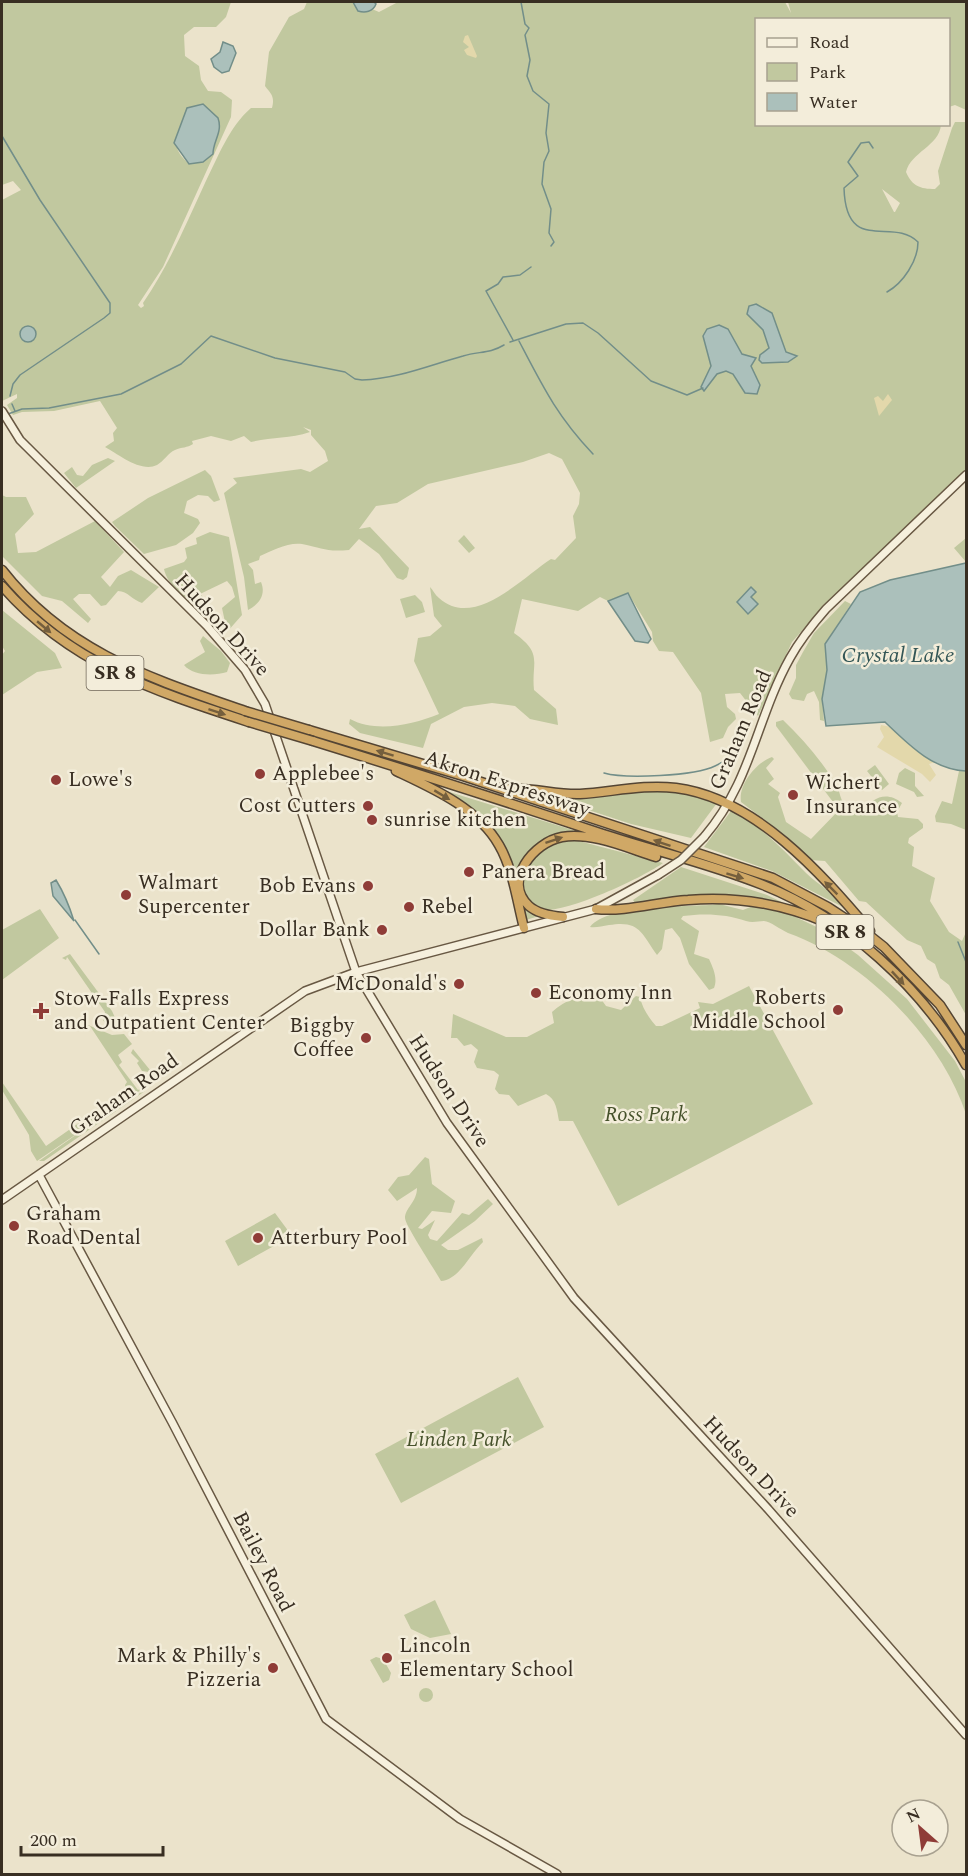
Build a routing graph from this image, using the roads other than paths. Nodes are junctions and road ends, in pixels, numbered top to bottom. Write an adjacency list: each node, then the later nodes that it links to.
1 (2, 411): 14 (street, Hudson Drive)
2 (966, 475): 7 (street, Graham Road)
3 (2, 570): 6 (highway, Akron Expressway / SR 8, one-way to 3, bridge)
4 (2, 586): 5 (highway, Akron Expressway / SR 8, one-way to 5, bridge)
5 (371, 759): 8 (highway, Akron Expressway / SR 8); 11 (highway, one-way to 11)
6 (502, 789): 7 (highway); 13 (highway, Akron Expressway / SR 8, one-way to 6)
7 (729, 803): 9 (street, Graham Road, bridge); 13 (highway, one-way to 7)
8 (679, 858): 10 (highway, one-way to 8); 12 (highway, Akron Expressway / SR 8, one-way to 12)
9 (596, 909): 10 (street, Graham Road); 12 (highway)
10 (563, 917): 11 (street, Graham Road)
11 (524, 928): 14 (street, Graham Road)
12 (861, 944): 16 (highway, Akron Expressway / SR 8, one-way to 16)
13 (884, 947): 15 (highway, Akron Expressway / SR 8)
14 (356, 972): 17 (street, Graham Road); 19 (street, Hudson Drive)
15 (966, 1045)
16 (966, 1065)
17 (39, 1175): 18 (street, Graham Road); 20 (street, Bailey Road)
18 (2, 1200)
19 (966, 1735)
20 (557, 1875)

